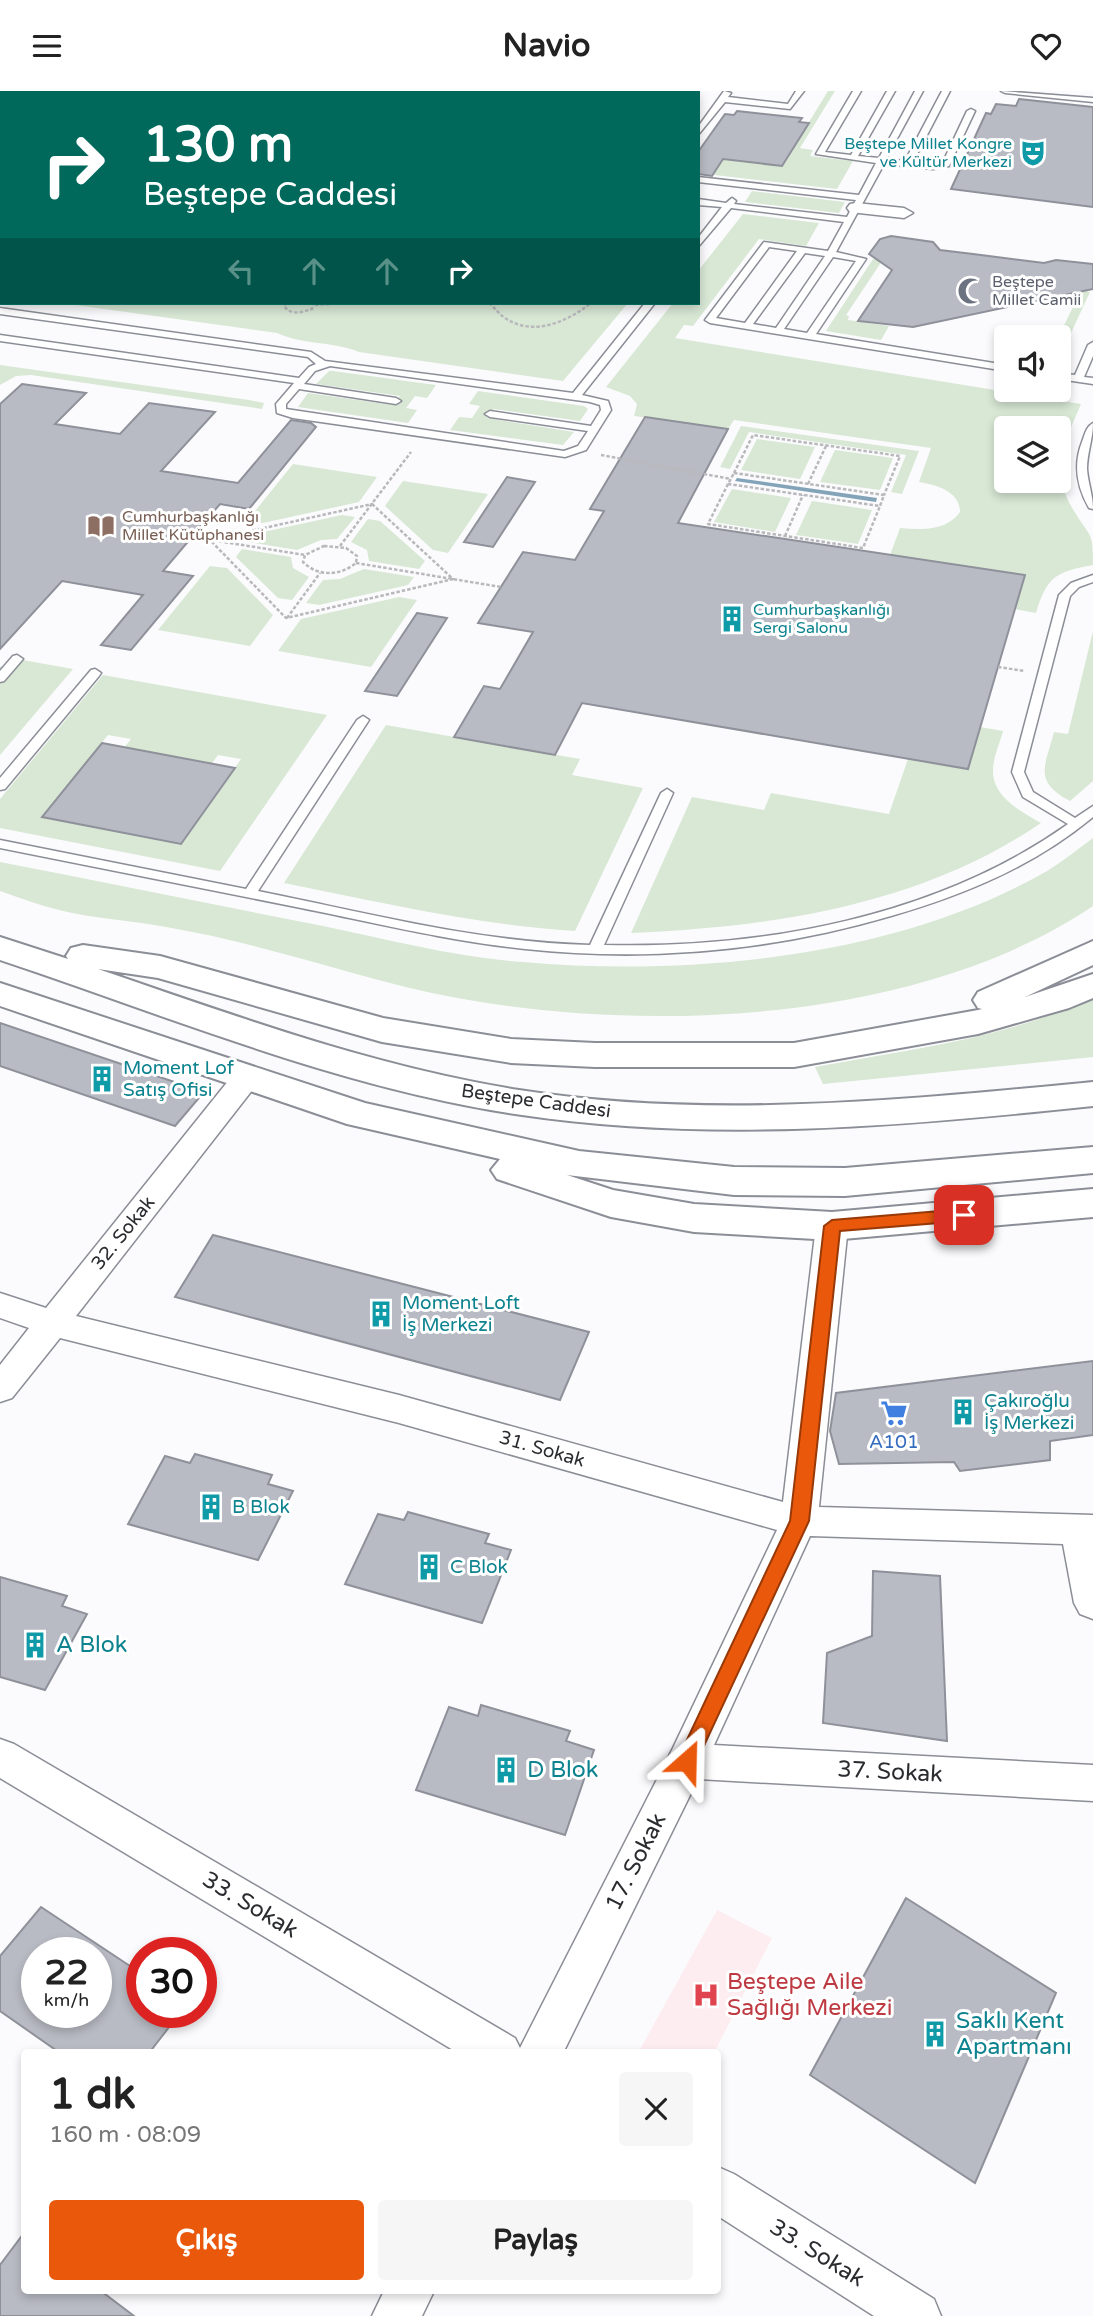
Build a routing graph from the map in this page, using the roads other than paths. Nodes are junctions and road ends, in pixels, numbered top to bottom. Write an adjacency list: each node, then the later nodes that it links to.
1 (728, 91): 9 (lane)
2 (769, 91): 11 (lane)
3 (800, 91): 11 (lane)
4 (857, 91): 14 (lane)
5 (891, 91): 14 (lane)
6 (919, 91): 15 (lane)
7 (946, 91): 16 (lane)
8 (1005, 91): 10 (lane)
9 (723, 99): 11 (lane); 13 (lane)
10 (1093, 100)
11 (761, 103)
12 (971, 111): 16 (lane)
13 (700, 130)
14 (853, 158): 15 (lane)
15 (881, 161): 16 (lane); 21 (lane)
16 (908, 164)
17 (700, 179): 18 (lane)
18 (743, 184): 20 (lane); 21 (lane)
19 (700, 202): 20 (lane)
20 (729, 206): 21 (lane); 23 (lane)
21 (856, 209): 22 (street); 25 (lane)
22 (904, 213)
23 (700, 241)
24 (802, 250): 25 (lane); 28 (lane); 28 (lane)
25 (831, 254): 29 (lane); 30 (lane)
26 (648, 305): 40 (lane)
27 (0, 311): 34 (lane)
28 (747, 326): 29 (lane)
29 (778, 331): 30 (lane)
30 (810, 336): 35 (lane)
31 (0, 338): 39 (lane)
32 (1093, 345): 37 (lane)
33 (0, 349): 39 (lane)
34 (322, 363): 39 (lane); 40 (lane)
35 (994, 366)
36 (1071, 378): 37 (lane)
37 (1077, 379): 38 (lane)
38 (1093, 381)
39 (296, 386): 41 (lane); 44 (lane)
40 (575, 397): 44 (lane)
41 (397, 401)
42 (490, 414): 44 (lane)
43 (1093, 426): 45 (lane)
44 (594, 429)
45 (1093, 506)
46 (1093, 578): 54 (lane)
47 (17, 659): 49 (lane)
48 (95, 673): 51 (lane)
49 (0, 678)
50 (363, 720): 56 (lane)
51 (0, 786)
52 (667, 793): 58 (lane)
53 (1093, 810): 54 (lane)
54 (1076, 824): 58 (lane)
55 (0, 844): 56 (lane)
56 (249, 894): 58 (lane)
57 (0, 946): 62 (main road); 64 (main road, Beştepe Caddesi)
58 (595, 949)
59 (1093, 952): 62 (main road)
60 (1093, 985): 62 (main road)
61 (0, 994): 63 (main road)
62 (912, 1035)
63 (247, 1077): 65 (main road); 70 (street, 32. Sokak)
64 (1093, 1094)
65 (360, 1115): 66 (main road); 68 (main road)
66 (1093, 1160)
67 (1093, 1203): 68 (main road)
68 (832, 1226): 72 (street, 17. Sokak)
69 (0, 1305): 70 (street, 31. Sokak)
70 (51, 1323): 71 (street, 32. Sokak); 72 (street, 31. Sokak)
71 (0, 1389)
72 (799, 1521): 73 (street, 31. Sokak); 76 (street, 17. Sokak)
73 (1086, 1530): 74 (street)
74 (1093, 1603)
75 (0, 1757): 78 (street, 33. Sokak)
76 (687, 1761): 77 (street, 37. Sokak); 79 (street, 17. Sokak)
77 (1093, 1783)
78 (492, 2049)
79 (542, 2049)
80 (721, 2192): 83 (street, 33. Sokak)
81 (408, 2294): 82 (street)
82 (396, 2316)
83 (917, 2316)

